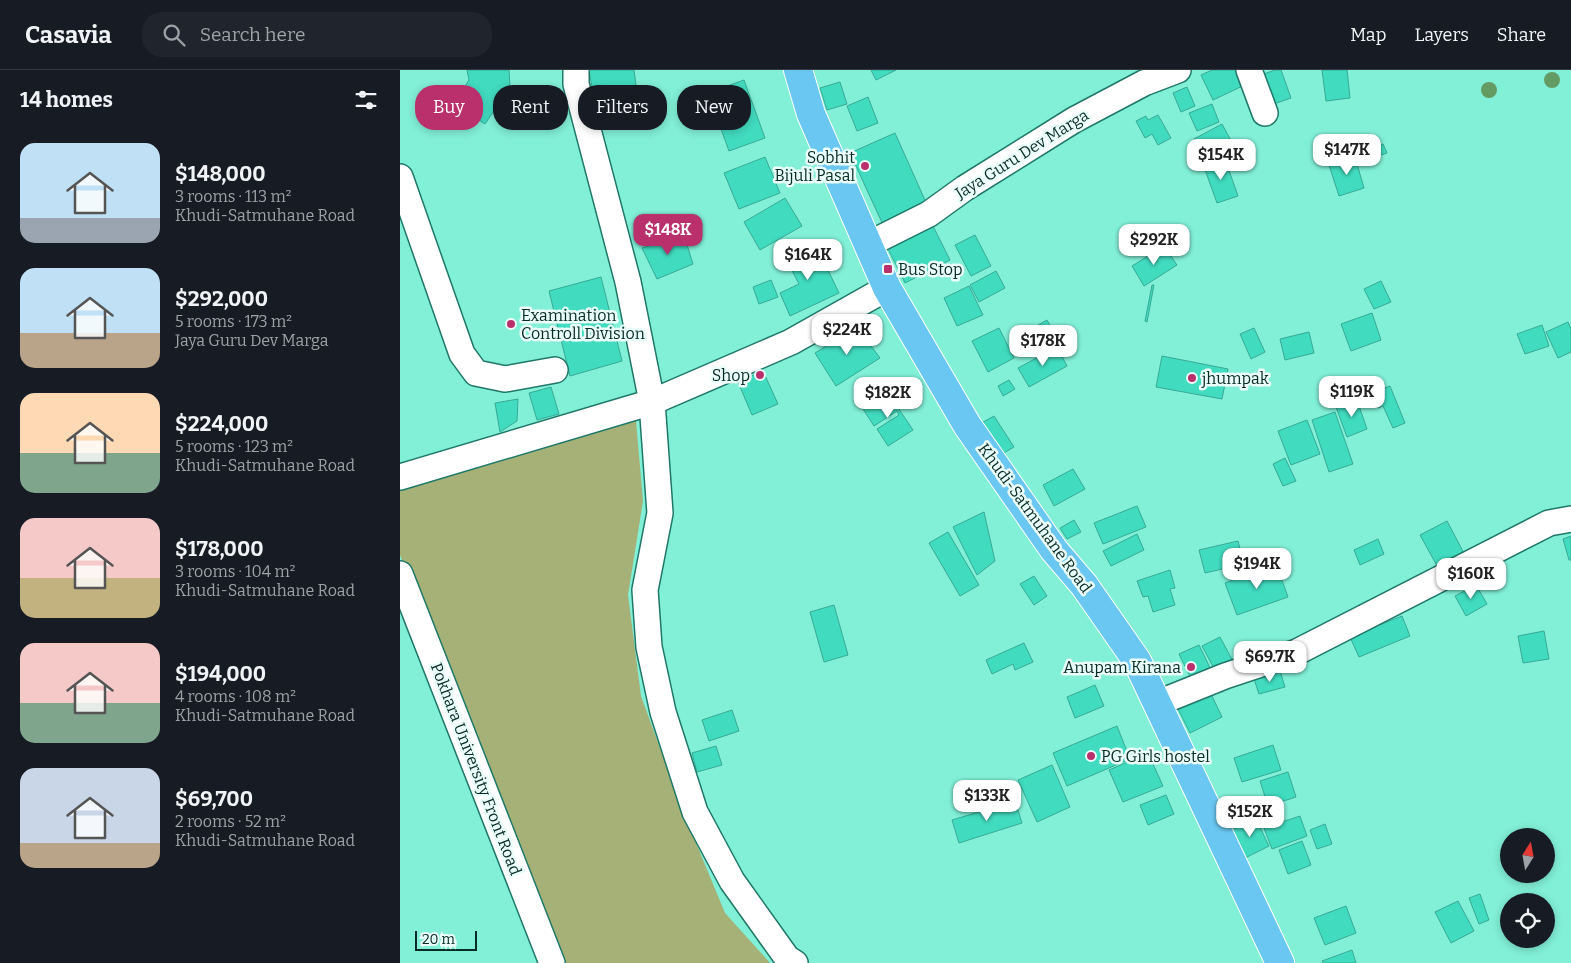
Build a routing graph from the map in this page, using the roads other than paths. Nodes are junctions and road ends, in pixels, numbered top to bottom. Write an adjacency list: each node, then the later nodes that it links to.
1 (576, 70): 10 (street)
2 (798, 70): 7 (main road, Khudi-Satmuhane Road)
3 (1178, 70): 7 (street, Jaya Guru Dev Marga)
4 (1249, 70): 5 (street)
5 (1265, 114)
6 (400, 177): 9 (street)
7 (869, 244): 8 (main road, Khudi-Satmuhane Road)
8 (887, 288): 10 (street); 14 (main road, Khudi-Satmuhane Road)
9 (555, 370)
10 (652, 402): 11 (street); 16 (street)
11 (400, 477)
12 (1571, 520): 14 (street)
13 (400, 574): 15 (street, Pokhara University Front Road)
14 (1158, 703): 17 (main road, Khudi-Satmuhane Road)
15 (552, 963)
16 (795, 963)
17 (1280, 963)

